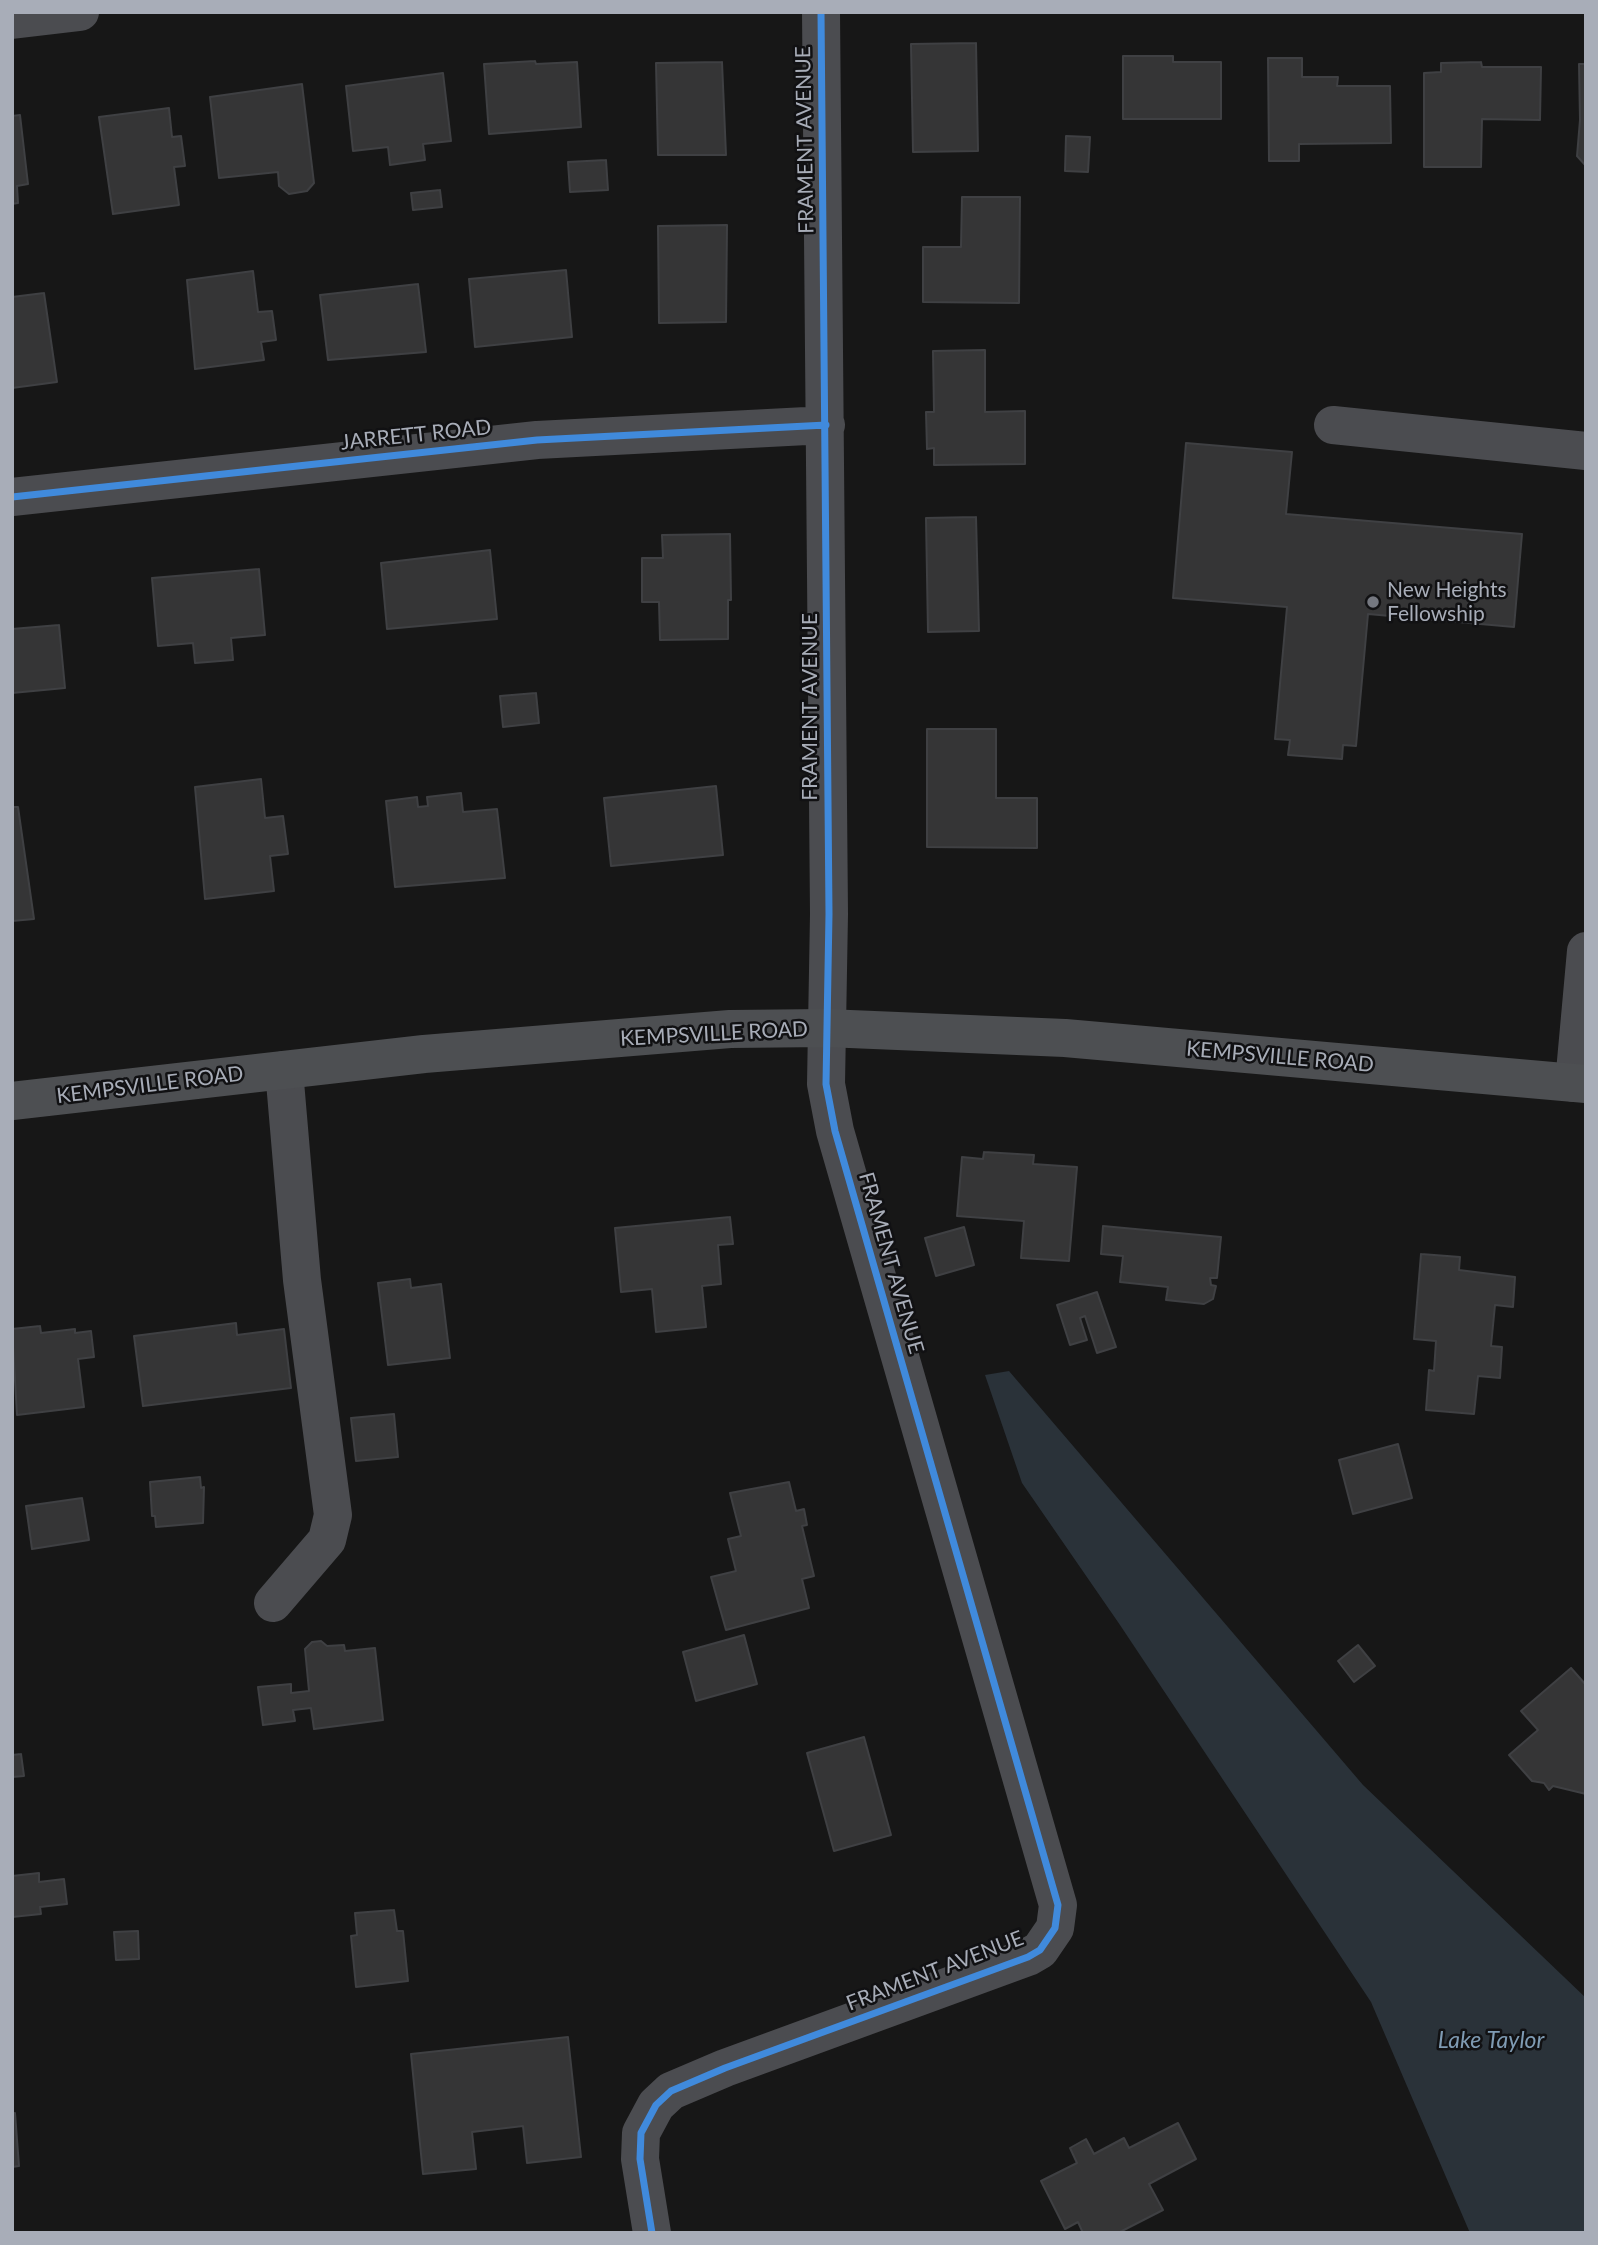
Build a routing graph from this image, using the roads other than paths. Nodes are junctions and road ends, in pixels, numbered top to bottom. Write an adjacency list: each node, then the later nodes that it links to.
1 (80, 12): 3 (street)
2 (821, 12): 4 (street, FRAMENT AVENUE)
3 (12, 20)
4 (826, 425): 7 (street, JARRETT ROAD); 9 (street, FRAMENT AVENUE)
5 (1333, 425): 6 (street)
6 (1586, 451)
7 (12, 497)
8 (1586, 951): 11 (street)
9 (826, 1028): 10 (main road, KEMPSVILLE ROAD); 11 (main road, KEMPSVILLE ROAD); 14 (street, FRAMENT AVENUE)
10 (284, 1070): 12 (main road, KEMPSVILLE ROAD); 13 (street)
11 (1580, 1083)
12 (12, 1101)
13 (273, 1603)
14 (652, 2233)

